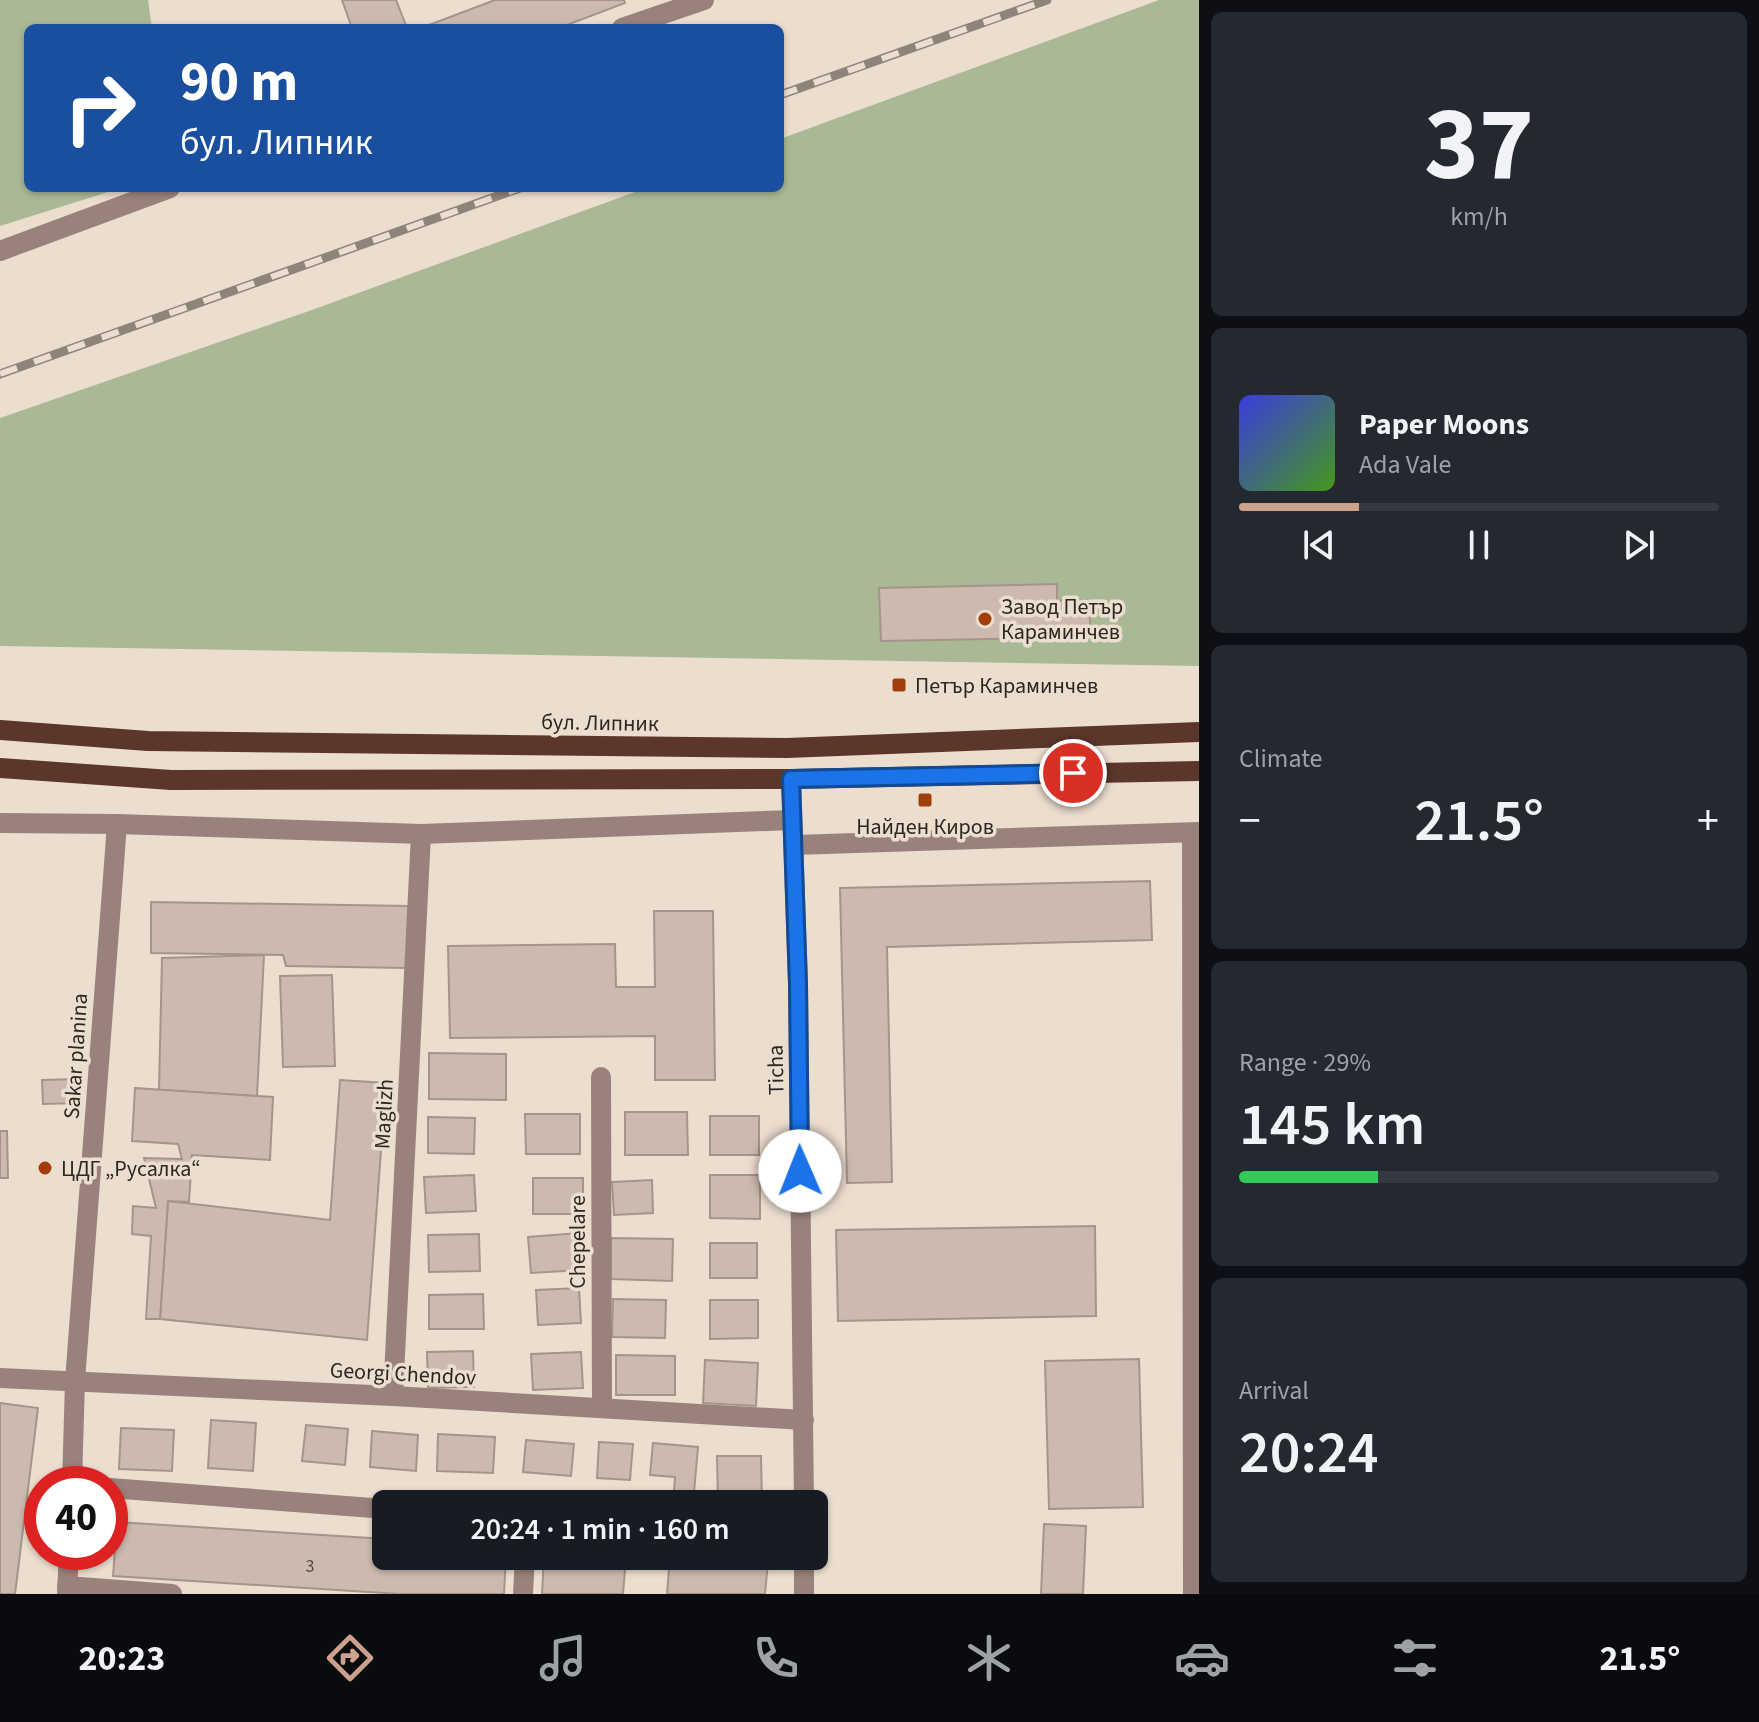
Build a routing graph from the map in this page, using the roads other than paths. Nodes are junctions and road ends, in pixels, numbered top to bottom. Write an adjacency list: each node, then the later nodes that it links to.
1 (704, 0): 2 (street)
2 (634, 24)
3 (159, 192): 4 (street)
4 (0, 251)
5 (0, 730): 6 (main road, бул. Липник)
6 (1199, 732)
7 (0, 768): 9 (main road)
8 (1199, 771): 9 (main road)
9 (791, 779): 10 (street, Ticha)
10 (792, 820): 14 (street); 15 (street, Ticha)
11 (0, 823): 12 (street)
12 (117, 824): 14 (street); 18 (street, Sakar planina)
13 (1196, 832): 15 (street); 19 (street)
14 (421, 834): 20 (street, Maglizh)
15 (794, 845): 22 (street, Ticha)
16 (601, 1077): 21 (street, Chepelare)
17 (0, 1378): 18 (street, Georgi Chendov)
18 (75, 1381): 20 (street, Georgi Chendov); 23 (street, Sakar planina)
19 (1196, 1391): 34 (street)
20 (393, 1396): 21 (street, Georgi Chendov)
21 (602, 1408): 22 (street, Georgi Chendov)
22 (804, 1420): 25 (street, Ticha)
23 (73, 1466)
24 (128, 1489): 26 (street)
25 (804, 1490)
26 (372, 1508)
27 (68, 1570): 30 (street)
28 (524, 1570): 32 (street)
29 (804, 1570): 33 (street)
30 (67, 1590): 31 (street)
31 (172, 1594)
32 (523, 1594)
33 (804, 1594)
34 (1193, 1594)

